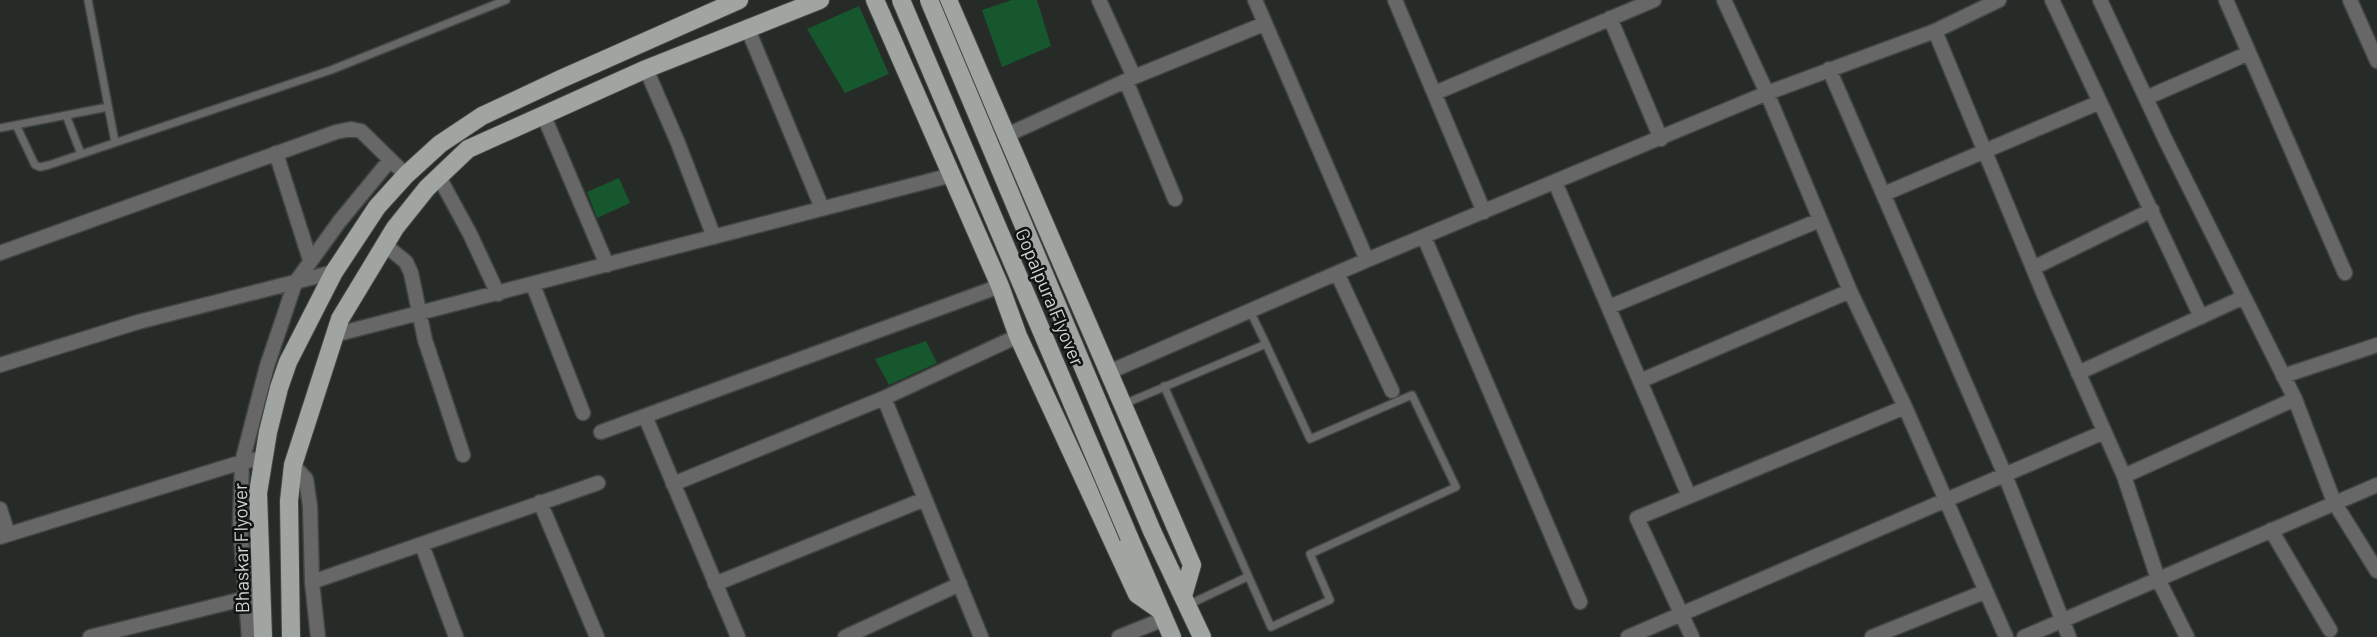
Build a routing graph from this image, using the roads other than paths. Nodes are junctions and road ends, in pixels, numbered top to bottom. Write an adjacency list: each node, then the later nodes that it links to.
1 (88, 0): 32 (lane)
2 (506, 0): 39 (lane)
3 (740, 0): 45 (main road, Bhaskar Flyover)
4 (820, 0): 21 (main road)
5 (875, 0): 44 (main road)
6 (901, 0): 124 (main road, Gopalpura Flyover, bridge)
7 (929, 0): 122 (main road, Gopalpura Flyover, bridge)
8 (948, 0): 37 (main road)
9 (1099, 0): 27 (street)
10 (1255, 0): 20 (street)
11 (1395, 0): 28 (street)
12 (1654, 0): 19 (street)
13 (1724, 0): 29 (street)
14 (1999, 0): 22 (street)
15 (2052, 0): 31 (street)
16 (2101, 0): 30 (street)
17 (2350, 0): 24 (street)
18 (2230, 1): 23 (street)
19 (1610, 18): 28 (street); 38 (street)
20 (1264, 24): 27 (street); 61 (street)
21 (747, 27): 25 (main road); 50 (street)
22 (1935, 31): 26 (street); 40 (street)
23 (2249, 53): 30 (street); 66 (street)
24 (2377, 61)
25 (646, 68): 33 (main road); 55 (street)
26 (1829, 69): 29 (street); 48 (street)
27 (1130, 79): 37 (street); 49 (street)
28 (1435, 93): 52 (street)
29 (1767, 93): 38 (street); 54 (street)
30 (2146, 98): 72 (street)
31 (2100, 102): 40 (street); 51 (street)
32 (108, 107): 34 (lane); 39 (lane)
33 (543, 114): 46 (main road); 62 (street)
34 (66, 115): 35 (lane); 42 (lane)
35 (16, 125): 36 (lane); 42 (lane)
36 (0, 128)
37 (1007, 135): 53 (main road)
38 (1661, 139): 47 (street)
39 (115, 142): 42 (lane)
40 (1984, 151): 48 (street); 63 (street)
41 (276, 153): 43 (street); 59 (street); 60 (street)
42 (80, 154)
43 (390, 160): 45 (street); 60 (street)
44 (952, 174): 50 (street); 57 (main road)
45 (406, 175): 64 (main road, Bhaskar Flyover)
46 (439, 177): 58 (main road); 71 (street)
47 (1555, 182): 52 (street); 73 (street)
48 (1884, 194): 100 (street)
49 (1175, 199)
50 (822, 208): 55 (street)
51 (2152, 210): 63 (street); 76 (street)
52 (1484, 212): 56 (street)
53 (1041, 215): 57 (main road); 82 (main road)
54 (1820, 220): 70 (street); 73 (street)
55 (714, 237): 62 (street)
56 (1424, 237): 61 (street); 123 (street)
57 (981, 241): 69 (main road)
58 (385, 245): 75 (street); 77 (main road)
59 (0, 253)
60 (310, 260): 67 (street)
61 (1367, 260): 65 (street)
62 (607, 265): 68 (street)
63 (2033, 268): 83 (street)
64 (334, 272): 67 (street); 97 (main road, Bhaskar Flyover)
65 (1337, 273): 74 (street); 87 (street)
66 (2345, 273)
67 (295, 283): 81 (street); 98 (street)
68 (533, 285): 71 (street); 92 (street)
69 (1000, 286): 78 (main road); 93 (street)
70 (1850, 291): 85 (street); 91 (street)
71 (498, 294): 75 (street)
72 (2244, 297): 76 (street); 84 (street)
73 (1609, 307): 85 (street)
74 (1250, 311): 79 (lane); 82 (street)
75 (418, 314): 77 (street); 96 (street)
76 (2201, 317): 83 (street)
77 (334, 335): 99 (main road)
78 (1018, 336): 88 (street); 124 (main road)
79 (1266, 344): 86 (lane); 87 (lane)
80 (2377, 345): 84 (street)
81 (0, 365)
82 (1109, 372): 90 (main road)
83 (2078, 373): 95 (street)
84 (2283, 376): 89 (street)
85 (1640, 381): 105 (street)
86 (1164, 386): 90 (lane); 115 (lane)
87 (1394, 396): 115 (lane)
88 (884, 398): 103 (street); 106 (street)
89 (2295, 400): 101 (street); 109 (street)
90 (1123, 404): 122 (main road)
91 (1905, 407): 105 (street); 107 (street)
92 (583, 413)
93 (645, 416): 94 (street); 103 (street)
94 (601, 432)
95 (2104, 432): 100 (street); 101 (street)
96 (463, 455)
97 (263, 458): 98 (street); 130 (main road, Bhaskar Flyover)
98 (242, 462): 112 (street); 121 (street)
99 (293, 465): 117 (street); 131 (main road)
100 (2005, 475): 107 (street); 126 (street)
101 (2124, 476): 116 (street)
102 (598, 483): 108 (street)
103 (673, 484): 118 (street)
104 (2377, 485): 109 (street)
105 (1689, 496): 125 (street)
106 (925, 499): 118 (street); 119 (street)
107 (1946, 501): 120 (street); 125 (street)
108 (540, 502): 113 (street); 134 (street)
109 (2334, 502): 111 (street); 114 (street)
110 (0, 509): 112 (street)
111 (2270, 530): 116 (street); 127 (street)
112 (4, 535)
113 (422, 545): 117 (street); 133 (street)
114 (2377, 571)
115 (1247, 577): 122 (lane)
116 (2158, 579): 126 (street); 147 (street)
117 (312, 582): 132 (street)
118 (716, 584): 135 (street)
119 (960, 584): 136 (street); 137 (street)
120 (1984, 592): 143 (street); 144 (street)
121 (247, 598): 128 (street); 129 (street)
122 (1186, 601): 140 (main road, Gopalpura Flyover)
123 (1580, 602)
124 (1162, 614): 138 (street); 139 (main road, Gopalpura Flyover)
125 (1682, 614): 141 (street); 142 (street)
126 (2061, 621): 145 (street); 146 (street)
127 (2330, 630)
128 (90, 637)
129 (249, 637)
130 (263, 637)
131 (291, 637)
132 (318, 637)
133 (456, 637)
134 (597, 637)
135 (738, 637)
136 (845, 637)
137 (982, 637)
138 (1119, 637)
139 (1172, 637)
140 (1202, 637)
141 (1628, 637)
142 (1692, 637)
143 (1872, 637)
144 (2006, 637)
145 (2024, 637)
146 (2069, 637)
147 (2187, 637)

